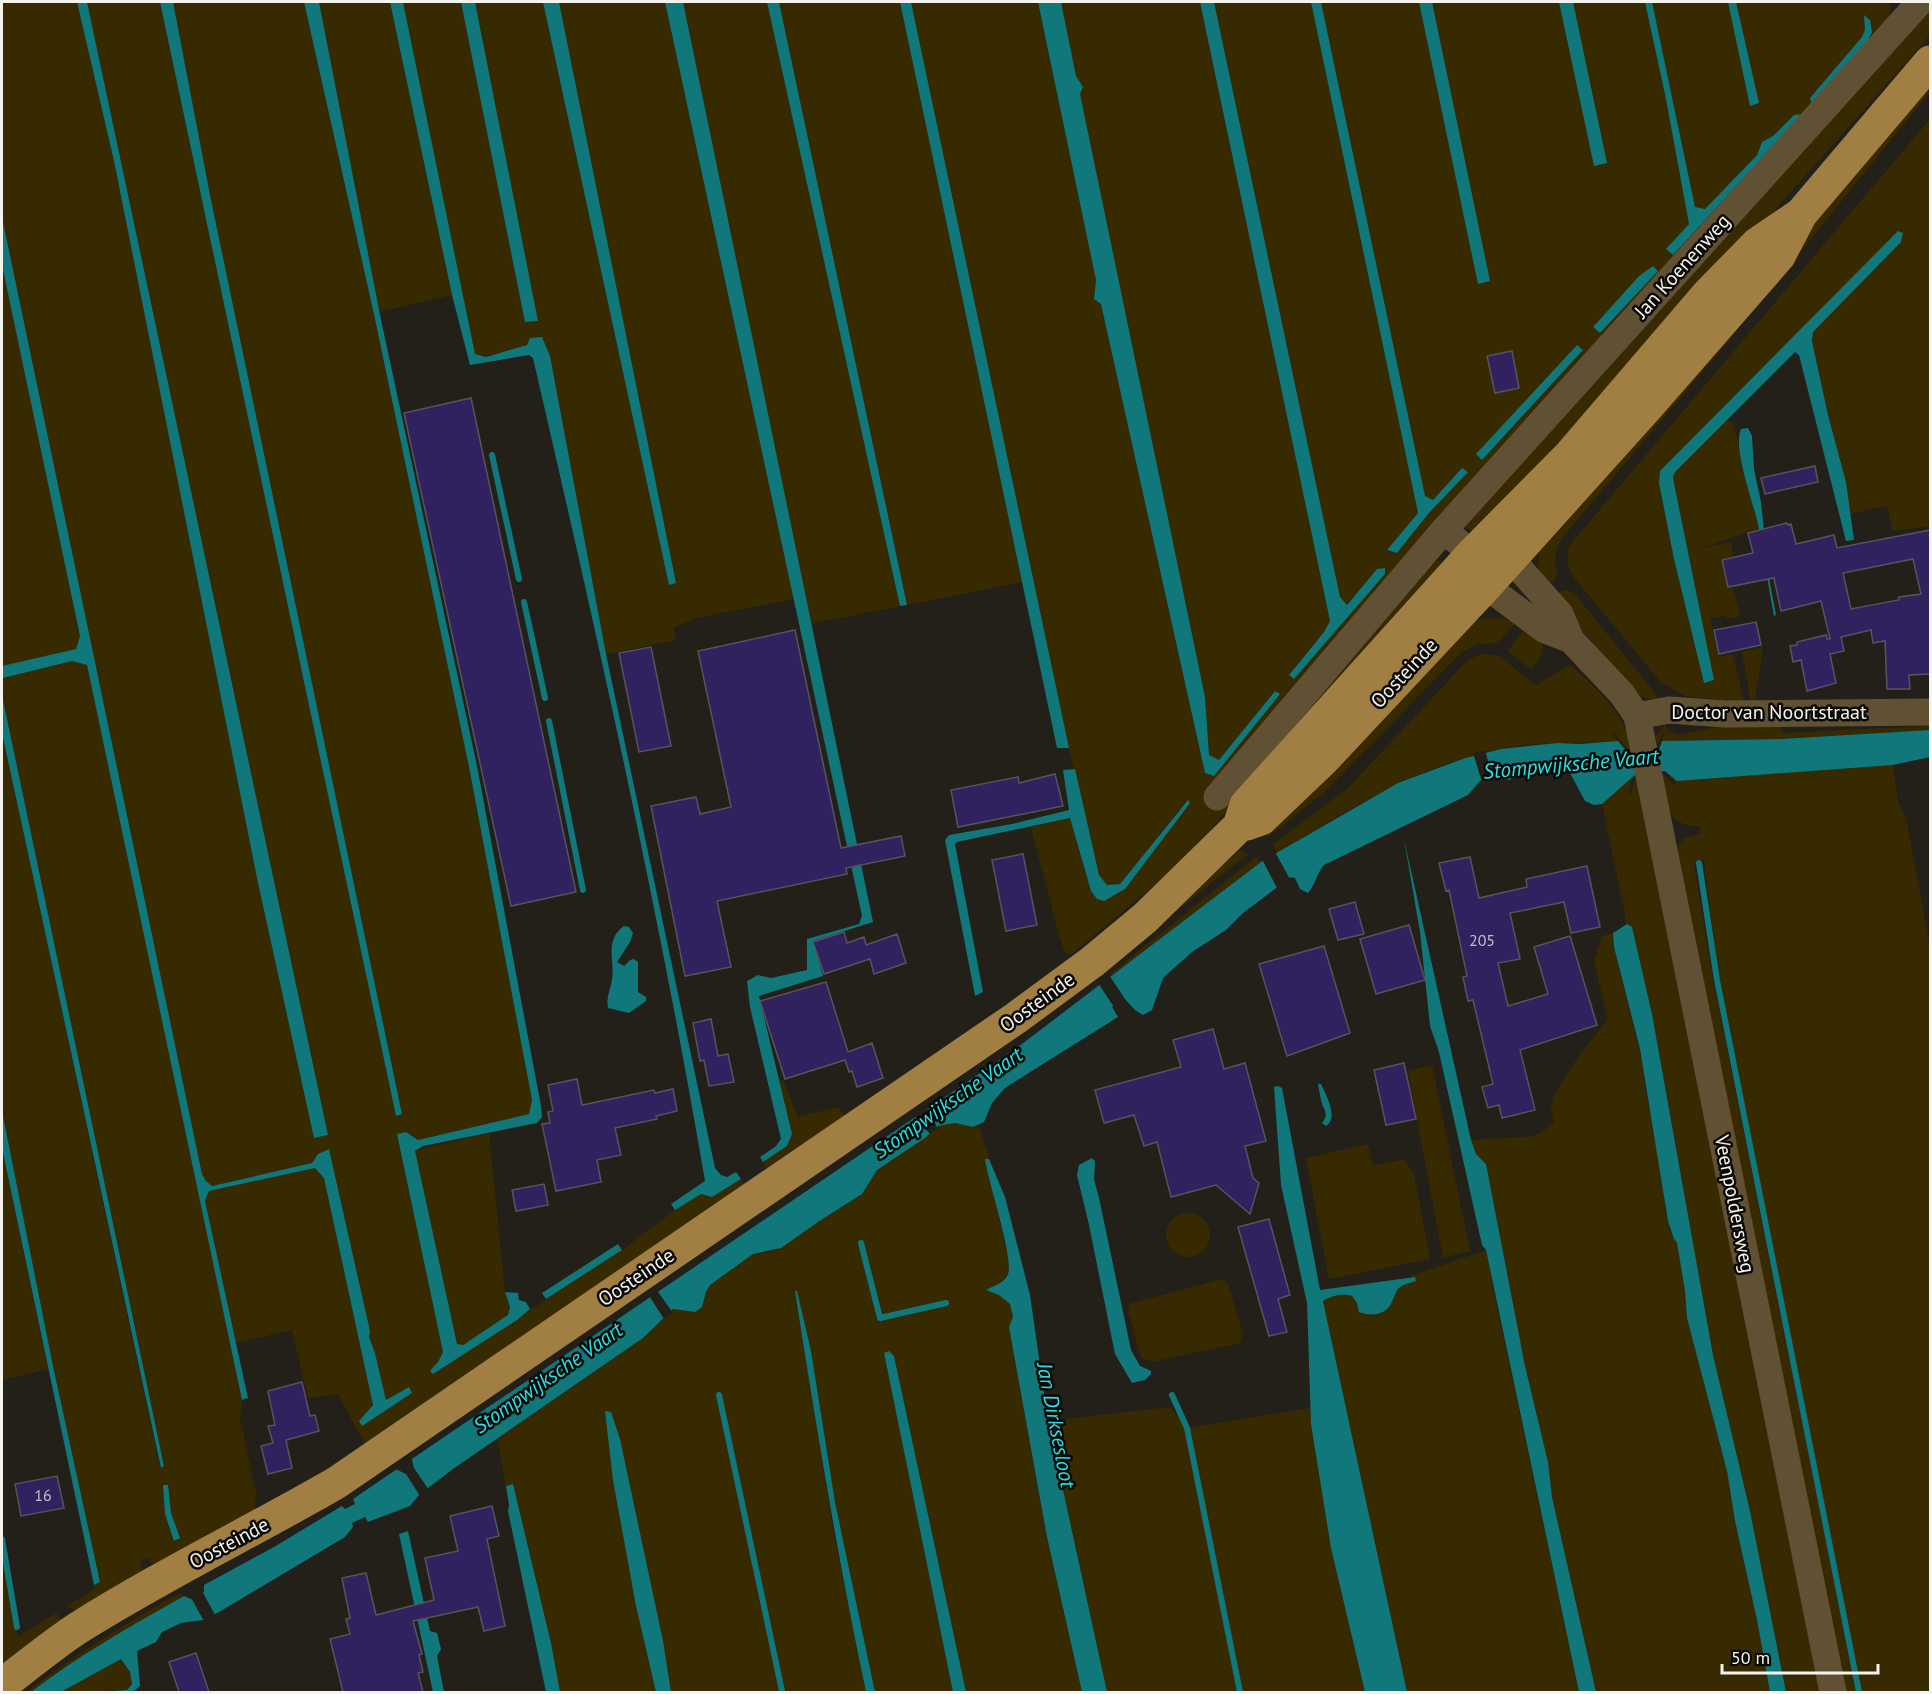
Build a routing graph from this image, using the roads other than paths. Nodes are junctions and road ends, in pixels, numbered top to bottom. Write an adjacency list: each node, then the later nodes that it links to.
1 (1920, 2): 4 (street, Jan Koenenweg)
2 (1930, 62): 3 (main road, Jan Koenenweg)
3 (1801, 214): 5 (main road, Jan Koenenweg); 6 (main road, Jan Koenenweg)
4 (1444, 530): 5 (street); 11 (street)
5 (1472, 554): 6 (street); 7 (street); 12 (main road, Oosteinde)
6 (1510, 558): 7 (main road, Oosteinde); 8 (street)
7 (1486, 586): 8 (street); 12 (main road, Oosteinde)
8 (1571, 640): 10 (street)
9 (1930, 712): 10 (street, Doctor van Noortstraat)
10 (1637, 716): 14 (street, Veenpoldersweg)
11 (1217, 796)
12 (1239, 826): 13 (main road, Oosteinde)
13 (2, 1685)
14 (1833, 1692)

